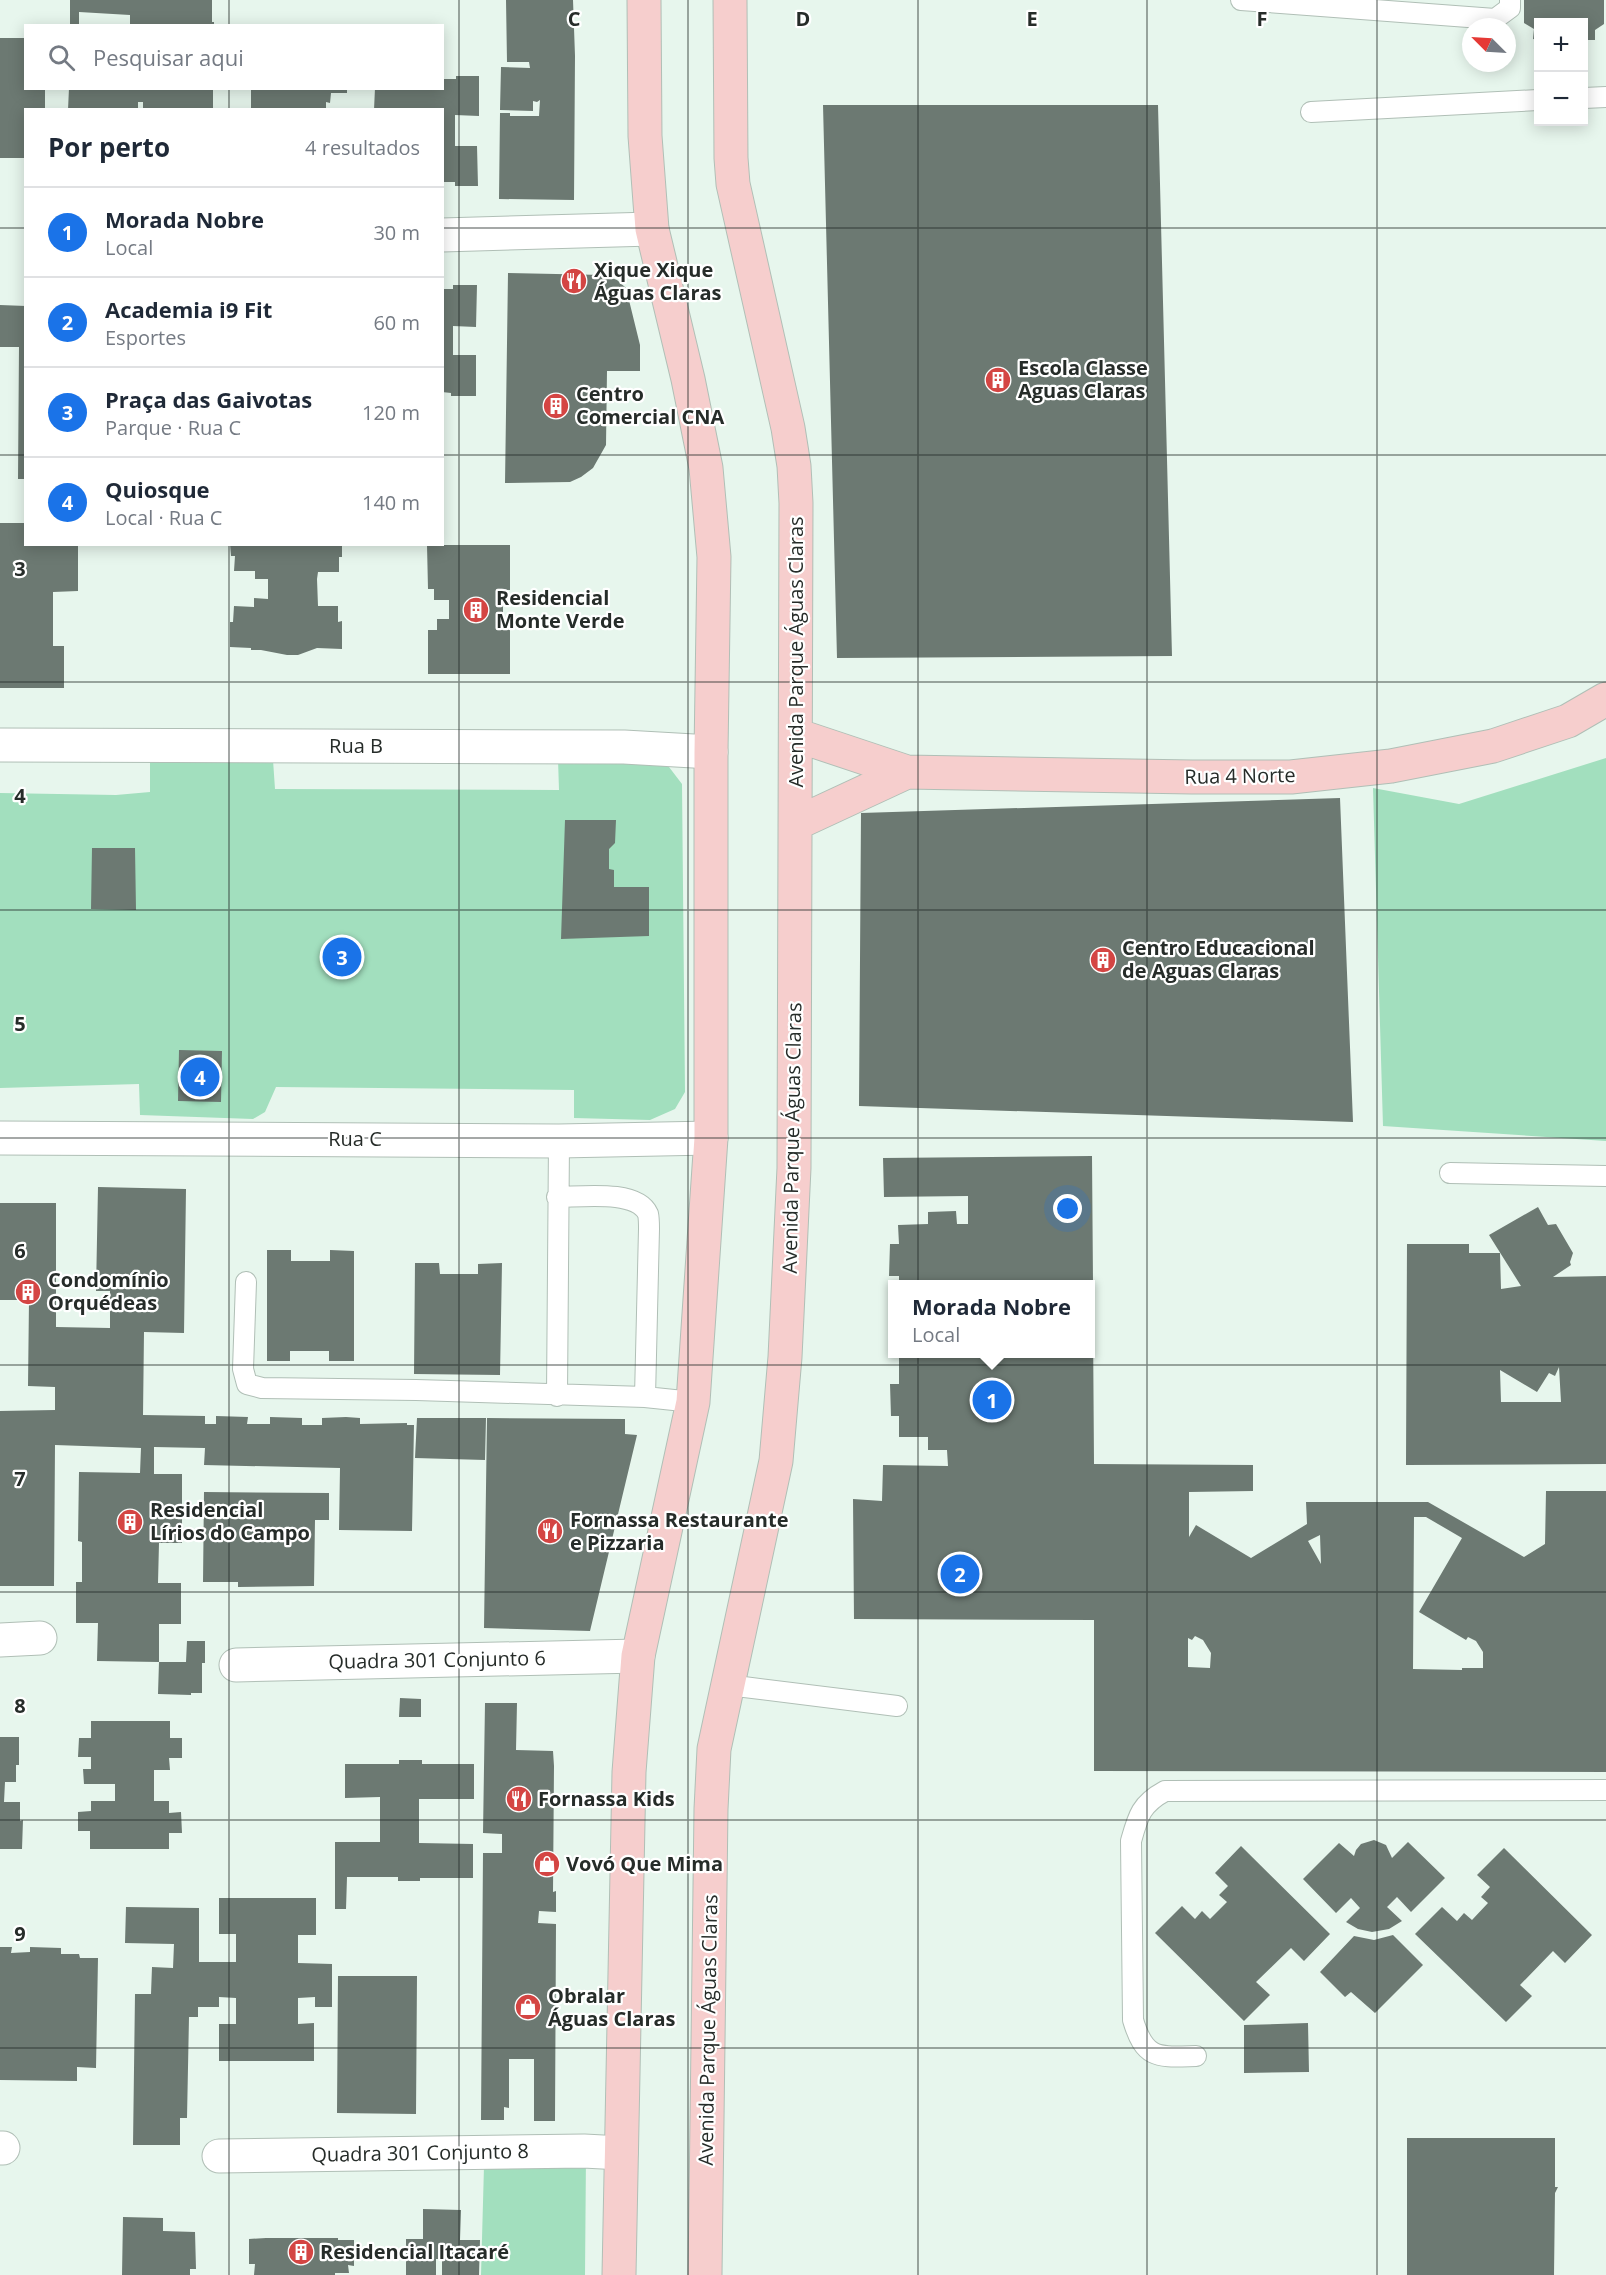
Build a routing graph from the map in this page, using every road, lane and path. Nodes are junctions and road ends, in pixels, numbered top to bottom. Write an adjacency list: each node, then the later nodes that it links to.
1 (644, 0): 10 (street)
2 (730, 0): 15 (street, Avenida Parque Águas Claras)
3 (1241, 0): 5 (lane)
4 (1510, 0): 5 (lane)
5 (1412, 7)
6 (1606, 97): 7 (lane)
7 (1588, 98)
8 (1534, 100): 9 (lane)
9 (1311, 112)
10 (652, 229): 11 (street); 17 (street)
11 (444, 235)
12 (1606, 699): 13 (street, Rua 4 Norte)
13 (1568, 721): 14 (street, Rua 4 Norte); 18 (street, Rua 4 Norte)
14 (1606, 722)
15 (796, 735): 18 (street, Rua 4 Norte); 19 (street, Avenida Parque Águas Claras)
16 (0, 745): 17 (street, Rua B)
17 (711, 752): 21 (street)
18 (907, 772): 19 (street, Rua 4 Norte)
19 (795, 824): 34 (street, Avenida Parque Águas Claras)
20 (0, 1138): 22 (street, Rua C)
21 (711, 1138): 22 (street, Rua C); 29 (street)
22 (559, 1141): 25 (lane)
23 (1450, 1173): 24 (lane)
24 (1606, 1176)
25 (557, 1197): 27 (lane); 28 (lane)
26 (246, 1282): 27 (lane)
27 (557, 1396): 28 (lane)
28 (645, 1397): 29 (lane)
29 (693, 1402): 32 (street)
30 (40, 1638): 31 (street)
31 (0, 1640)
32 (638, 1656): 33 (street, Quadra 301 Conjunto 6); 38 (street)
33 (236, 1665)
34 (728, 1685): 35 (lane); 41 (street, Avenida Parque Águas Claras)
35 (897, 1706)
36 (1606, 1790): 37 (lane)
37 (1196, 2056)
38 (621, 2153): 39 (street, Quadra 301 Conjunto 8); 40 (street)
39 (219, 2156)
40 (619, 2275)
41 (705, 2275)

